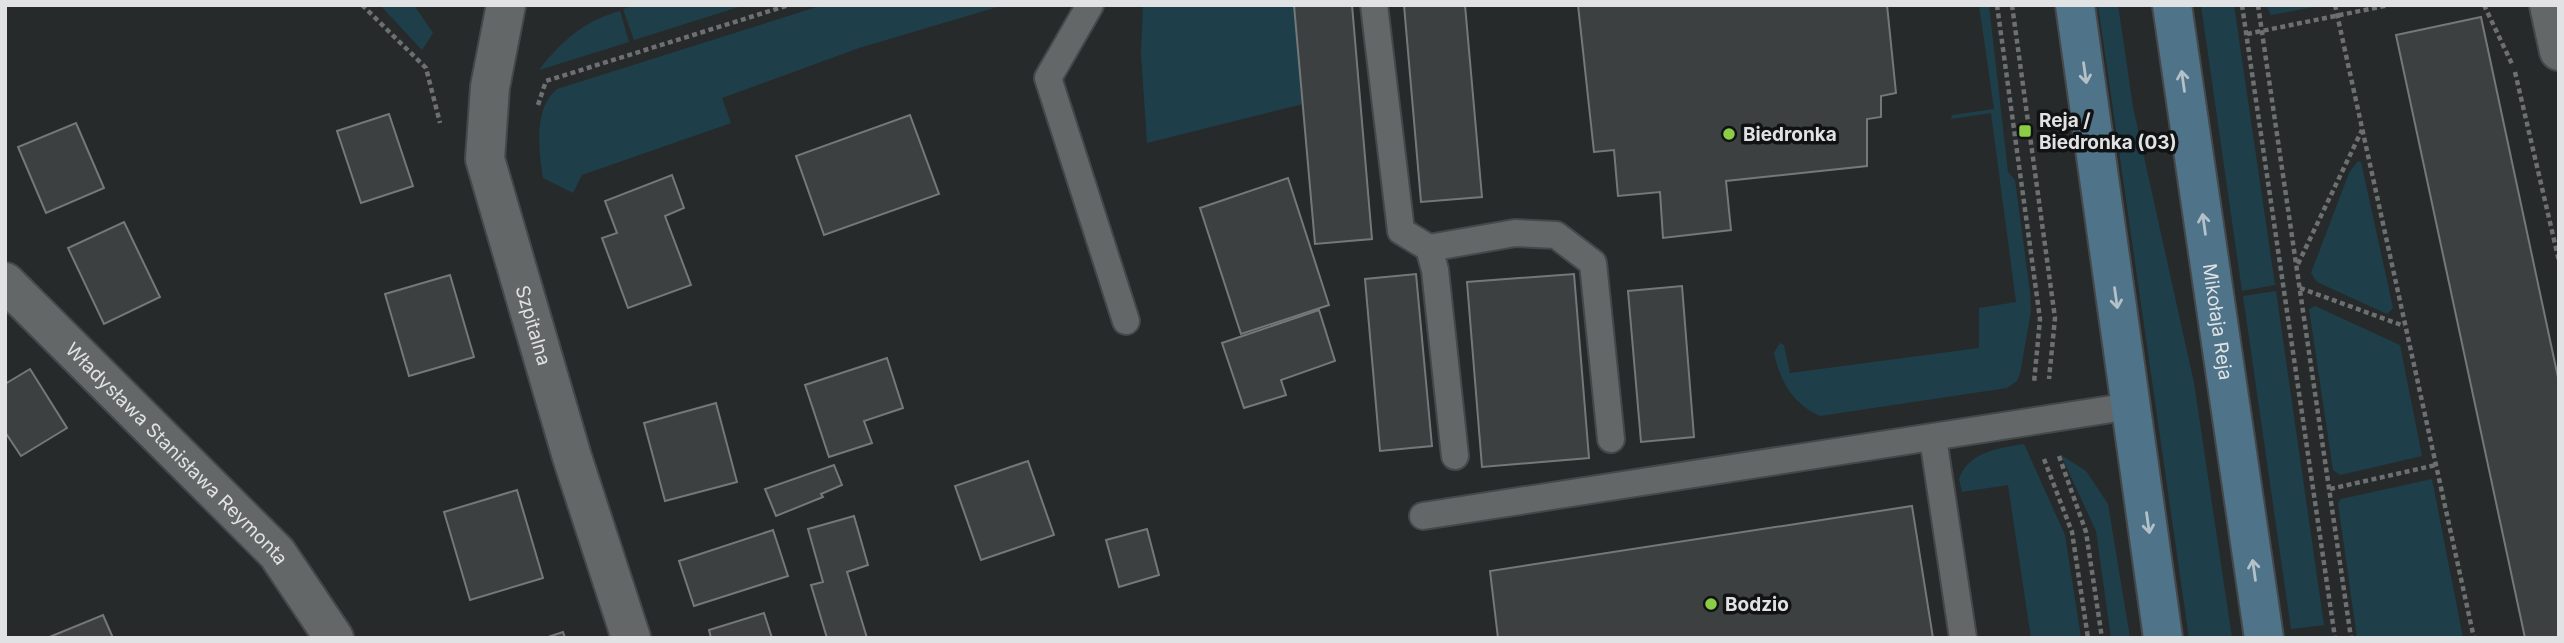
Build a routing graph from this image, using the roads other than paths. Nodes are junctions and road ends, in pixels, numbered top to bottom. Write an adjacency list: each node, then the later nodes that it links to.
1 (506, 5): 17 (street, Szpitalna)
2 (1090, 5): 10 (lane)
3 (1374, 5): 8 (lane)
4 (2075, 5): 11 (street, one-way to 11)
5 (2172, 5): 20 (street, Mikołaja Reja, one-way to 5)
6 (2549, 5): 7 (street)
7 (2559, 51)
8 (1429, 248): 13 (lane); 14 (lane)
9 (5, 282): 16 (street, Władysława Stanisława Reymonta)
10 (1126, 321)
11 (2131, 406): 12 (lane); 19 (street, one-way to 19)
12 (1933, 438): 15 (lane); 18 (lane)
13 (1611, 439)
14 (1455, 456)
15 (1423, 516)
16 (334, 638)
17 (631, 638)
18 (1963, 638)
19 (2163, 638)
20 (2264, 638)

